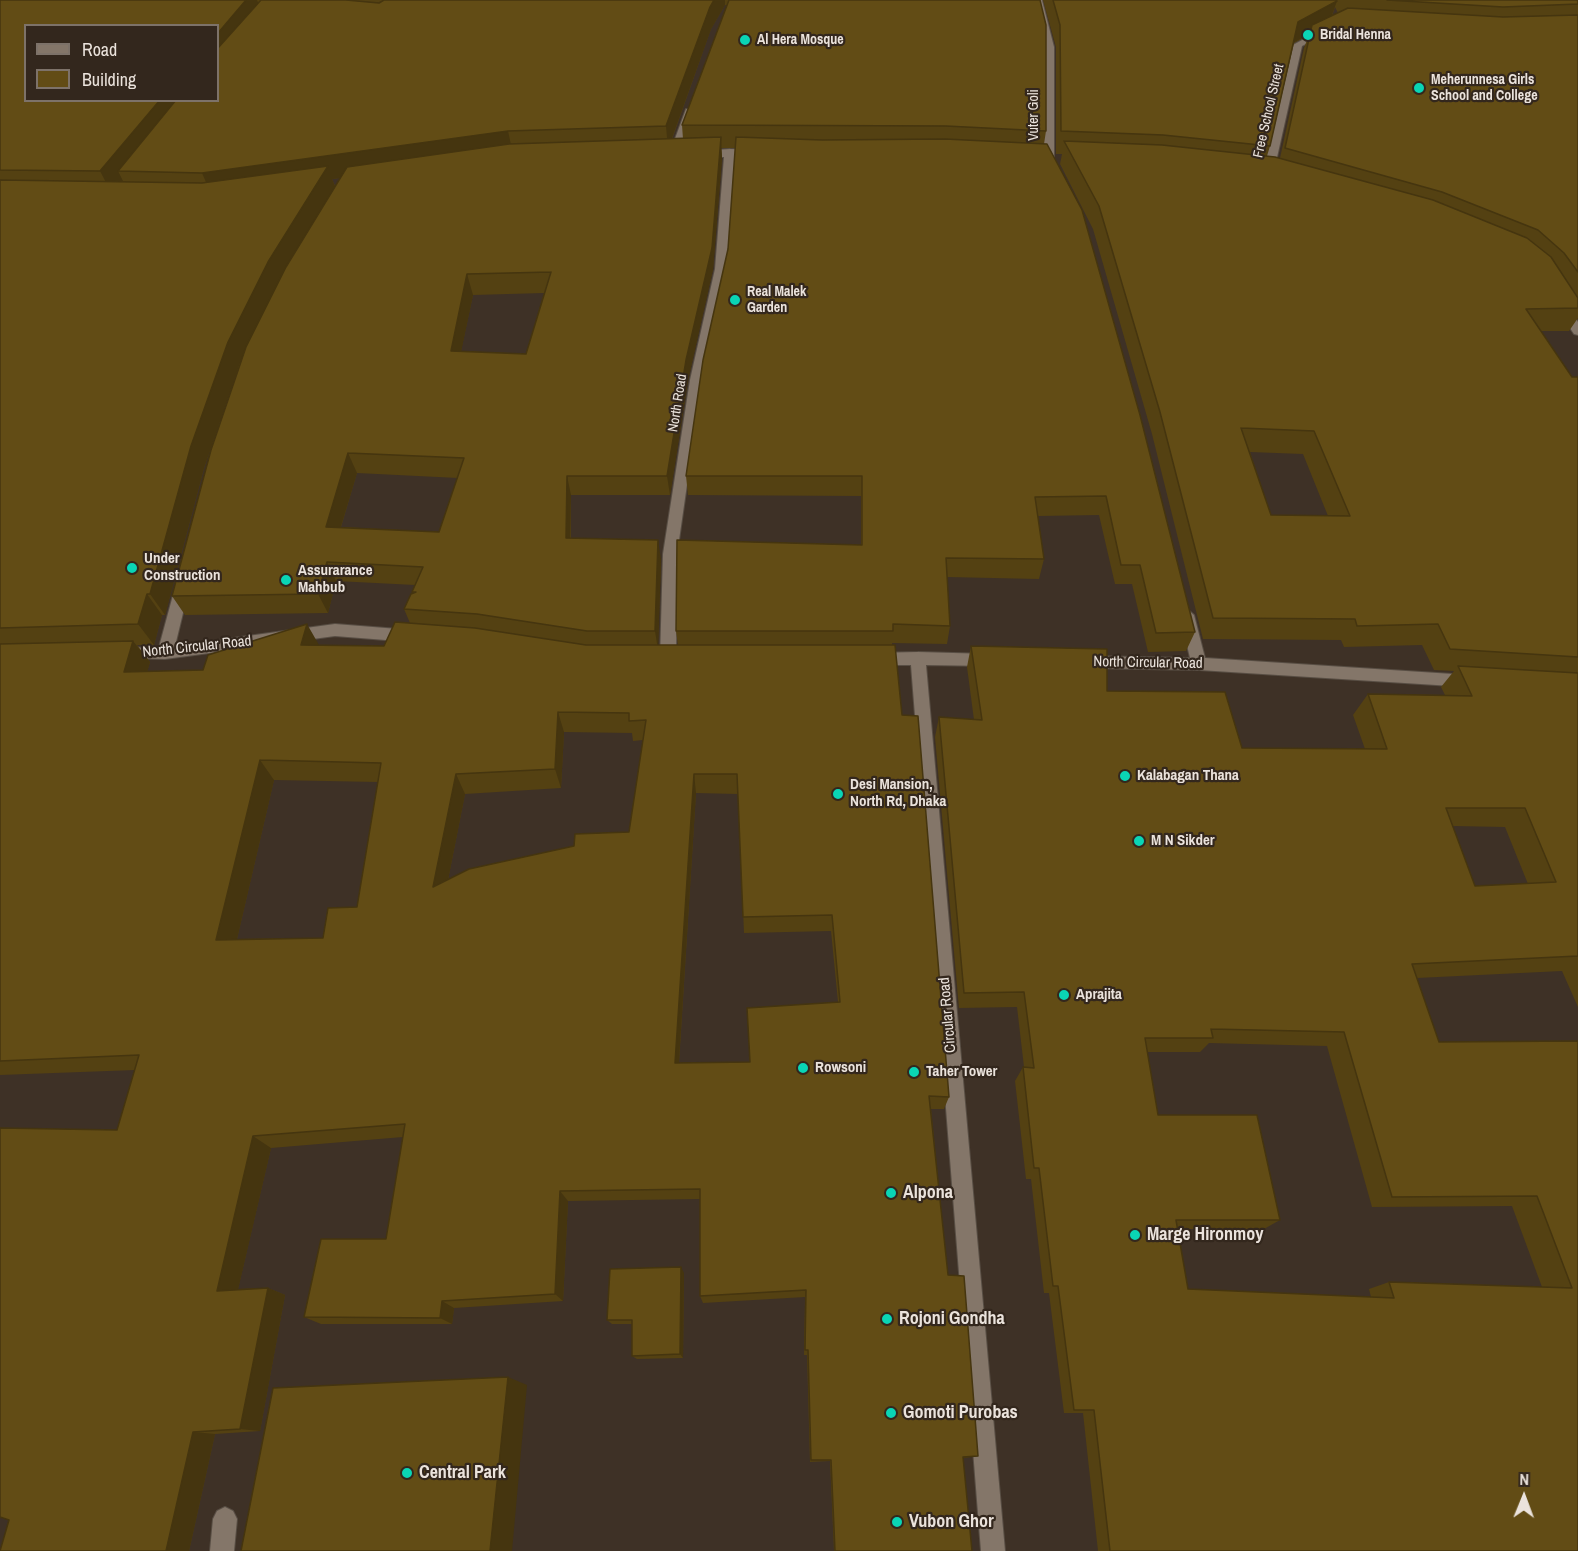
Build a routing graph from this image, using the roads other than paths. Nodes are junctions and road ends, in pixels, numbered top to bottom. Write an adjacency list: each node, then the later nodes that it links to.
1 (1038, 0): 7 (street, Vuter Goli)
2 (1336, 25): 6 (street, Free School Street)
3 (695, 96): 4 (street)
4 (730, 152): 5 (street); 16 (street, North Road)
5 (764, 153)
6 (1268, 176)
7 (1059, 179)
8 (1554, 295): 9 (street)
9 (1578, 331)
10 (186, 572): 13 (street)
11 (1185, 607): 20 (street)
12 (426, 637): 13 (street, North Circular Road)
13 (165, 653): 14 (street, North Circular Road)
14 (106, 655)
15 (918, 658): 17 (street); 18 (street); 24 (street, Circular Road)
16 (668, 659)
17 (858, 659)
18 (1000, 660)
19 (1070, 661): 20 (street, North Circular Road)
20 (1199, 664): 21 (street, North Circular Road)
21 (1483, 682)
22 (225, 1519): 23 (street)
23 (222, 1551)
24 (993, 1551)

